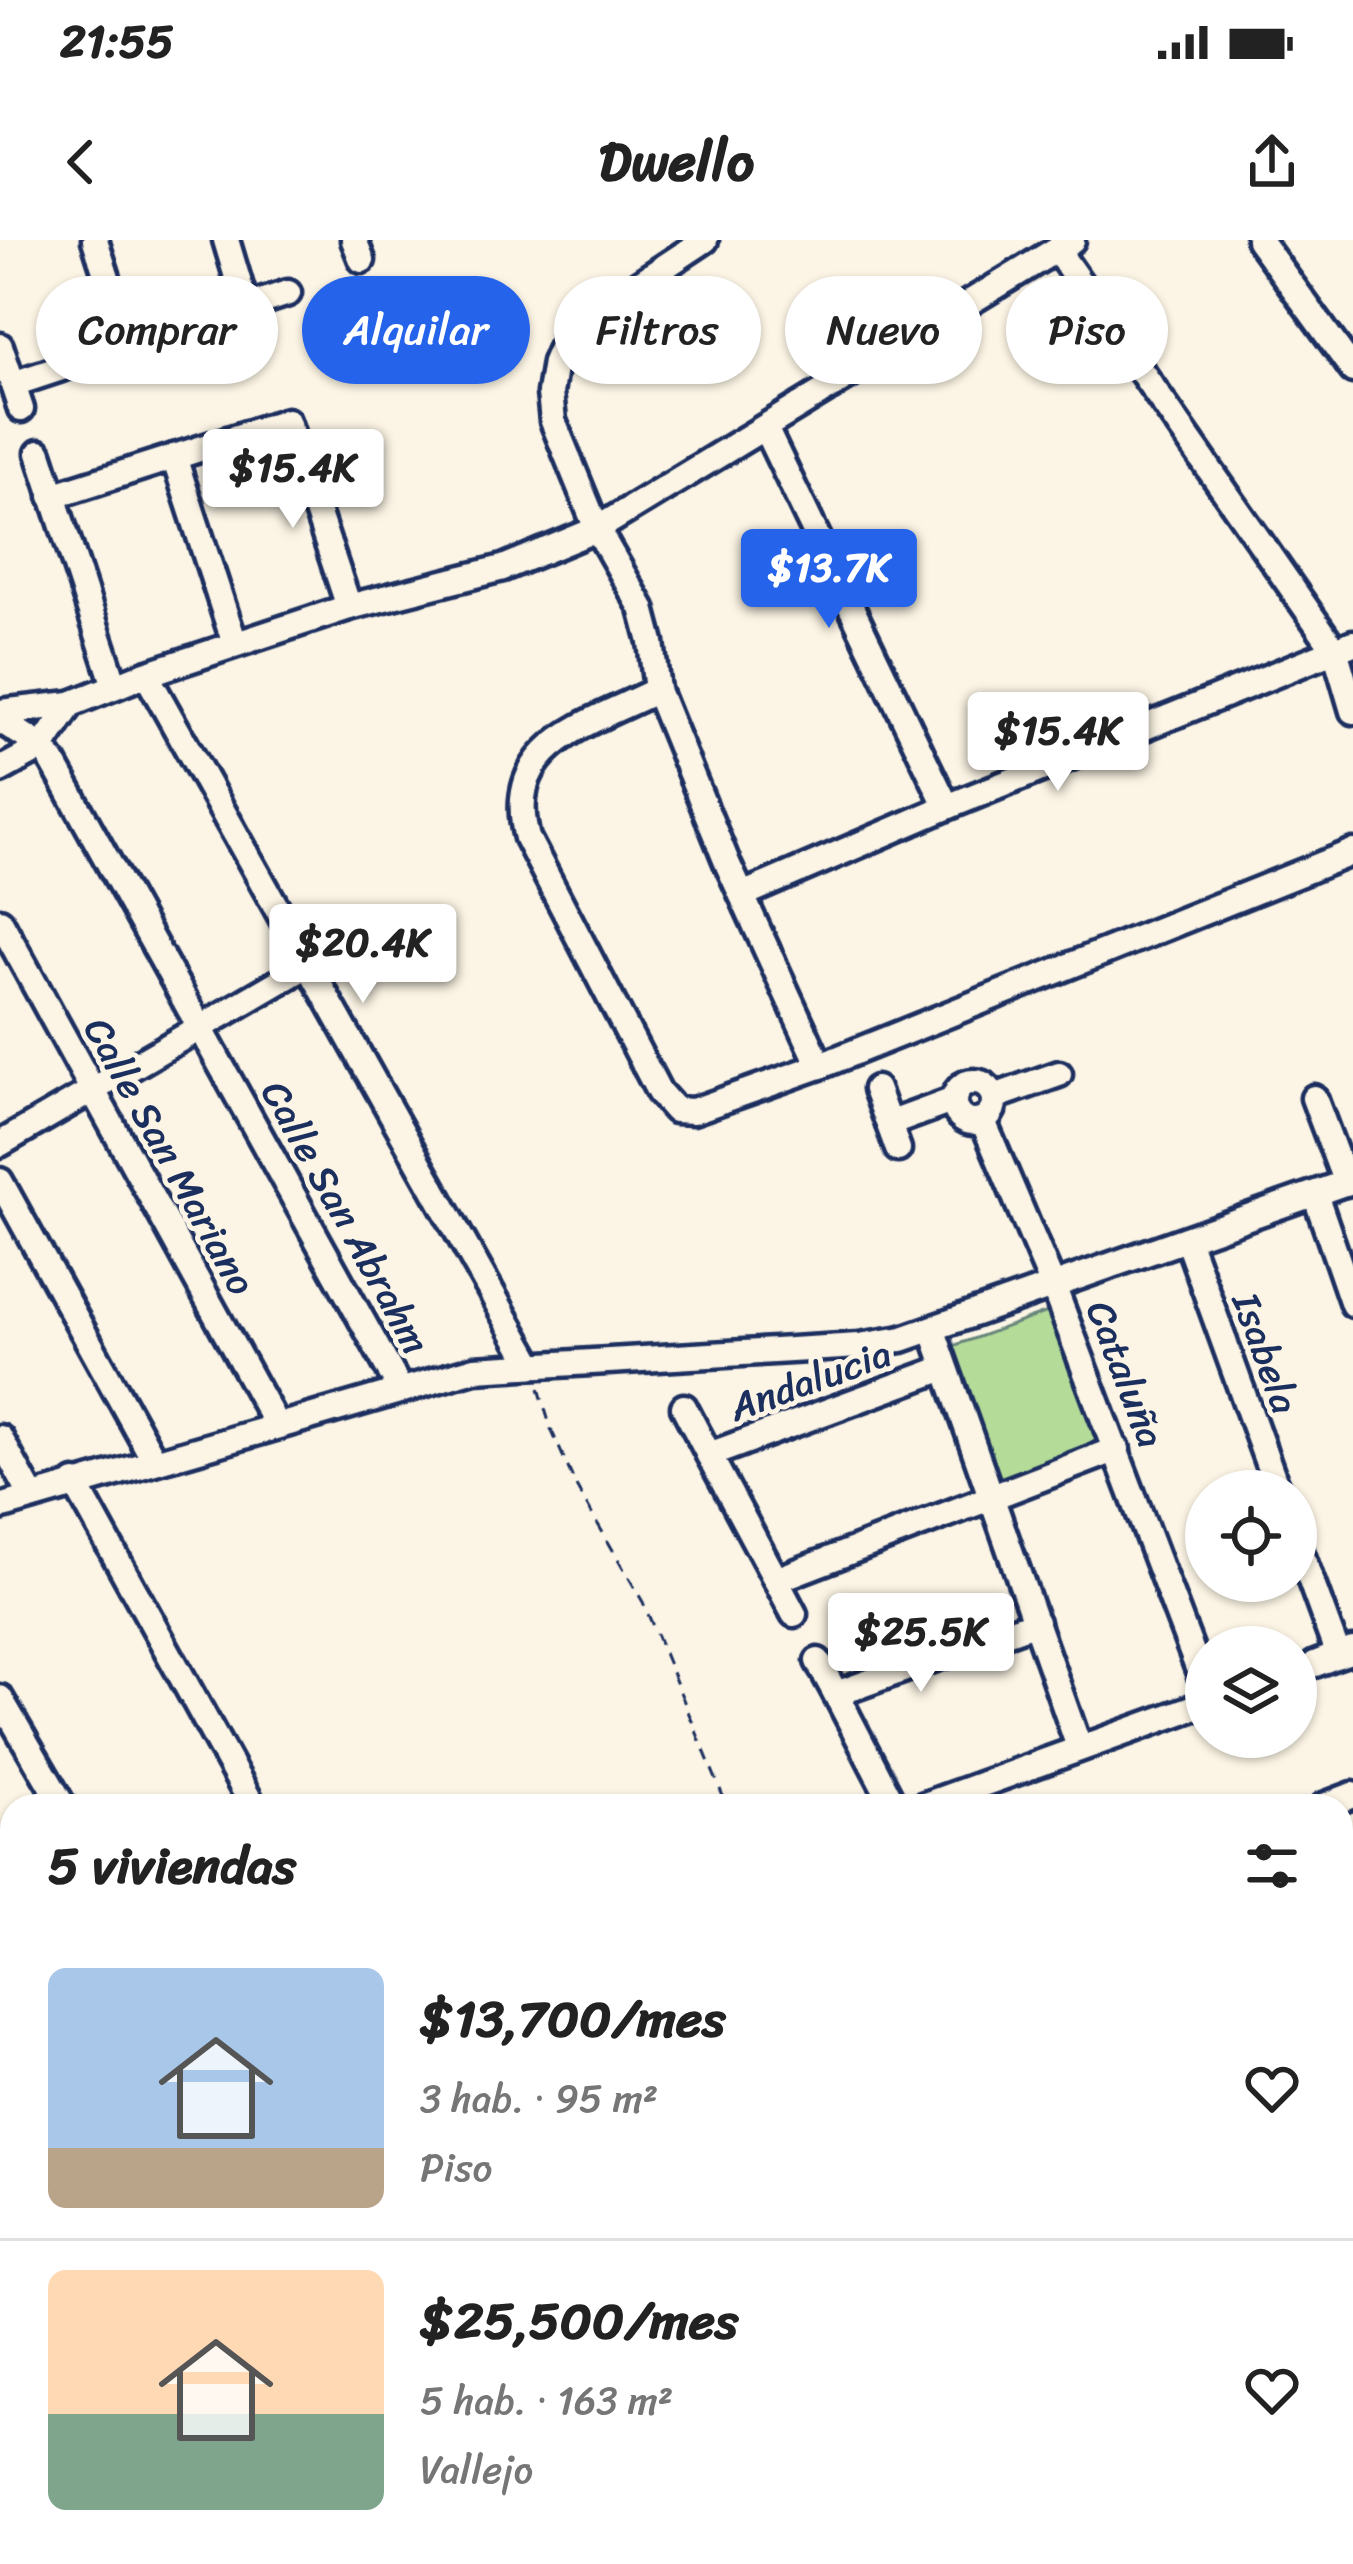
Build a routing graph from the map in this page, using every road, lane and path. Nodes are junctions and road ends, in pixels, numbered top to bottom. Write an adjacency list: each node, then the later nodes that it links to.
1 (95, 240): 6 (street)
2 (226, 240): 7 (street)
3 (705, 240): 17 (street)
4 (1259, 240): 11 (street)
5 (1064, 245): 13 (street); 20 (street)
6 (107, 276)
7 (237, 276)
8 (288, 292): 9 (street)
9 (278, 296)
10 (0, 346): 12 (street)
11 (1353, 370)
12 (44, 384)
13 (765, 428): 17 (street); 29 (street)
14 (39, 453): 16 (street)
15 (174, 457): 16 (street); 18 (street); 19 (street)
16 (52, 496): 22 (street)
17 (597, 529): 18 (street); 23 (street)
18 (349, 607): 19 (street)
19 (235, 644): 21 (street)
20 (1344, 646): 25 (street); 29 (street)
21 (146, 674): 22 (street); 33 (street)
22 (115, 686): 24 (street)
23 (656, 690): 31 (street); 35 (street)
24 (70, 704): 26 (street); 27 (street)
25 (1353, 711)
26 (0, 716): 27 (street, Calle San Abrahm)
27 (42, 747): 28 (street); 34 (street, Calle San Abrahm)
28 (0, 770)
29 (947, 807): 31 (street)
30 (1353, 852): 35 (street)
31 (742, 895): 35 (street)
32 (0, 921): 38 (street, Calle San Mariano)
33 (306, 966): 34 (street); 53 (street)
34 (200, 1028): 38 (street); 55 (street, Calle San Abrahm)
35 (820, 1066)
36 (1059, 1074): 39 (street)
37 (876, 1089): 43 (street)
38 (94, 1090): 44 (street); 57 (street, Calle San Mariano)
39 (994, 1097): 41 (street); 42 (street)
40 (1314, 1098): 47 (street)
41 (954, 1100): 42 (street); 43 (street)
42 (983, 1121): 50 (street, Cataluña)
43 (889, 1124): 45 (street)
44 (0, 1144)
45 (898, 1149)
46 (0, 1181): 61 (street)
47 (1349, 1182): 48 (street)
48 (1315, 1195): 49 (street); 51 (street)
49 (1187, 1239): 50 (street); 62 (street, Isabela)
50 (1054, 1288): 52 (street); 59 (street, Cataluña)
51 (1353, 1304)
52 (933, 1331): 53 (street); 54 (street)
53 (532, 1364): 55 (street); 80 (path)
54 (945, 1368): 60 (street, Andalucia); 64 (street)
55 (400, 1389): 57 (street)
56 (684, 1407): 60 (street)
57 (277, 1426): 61 (street)
58 (0, 1438): 65 (street)
59 (1117, 1449): 64 (street); 71 (street, Cataluña)
60 (710, 1455): 67 (street, Andalucia)
61 (154, 1460): 63 (street)
62 (1270, 1470)
63 (76, 1483): 65 (street); 79 (street)
64 (989, 1495): 67 (street); 70 (street)
65 (32, 1497): 66 (street)
66 (0, 1507)
67 (776, 1580): 69 (street, Andalucia)
68 (1317, 1602): 72 (street)
69 (794, 1614)
70 (1036, 1622): 74 (street); 77 (street)
71 (1185, 1632)
72 (1335, 1656)
73 (818, 1661): 74 (street)
74 (836, 1694): 81 (street)
75 (0, 1698): 78 (street)
76 (1185, 1710): 77 (street)
77 (1078, 1748): 82 (street)
78 (56, 1794)
79 (246, 1794)
80 (723, 1794)
81 (888, 1794)
82 (954, 1794)

